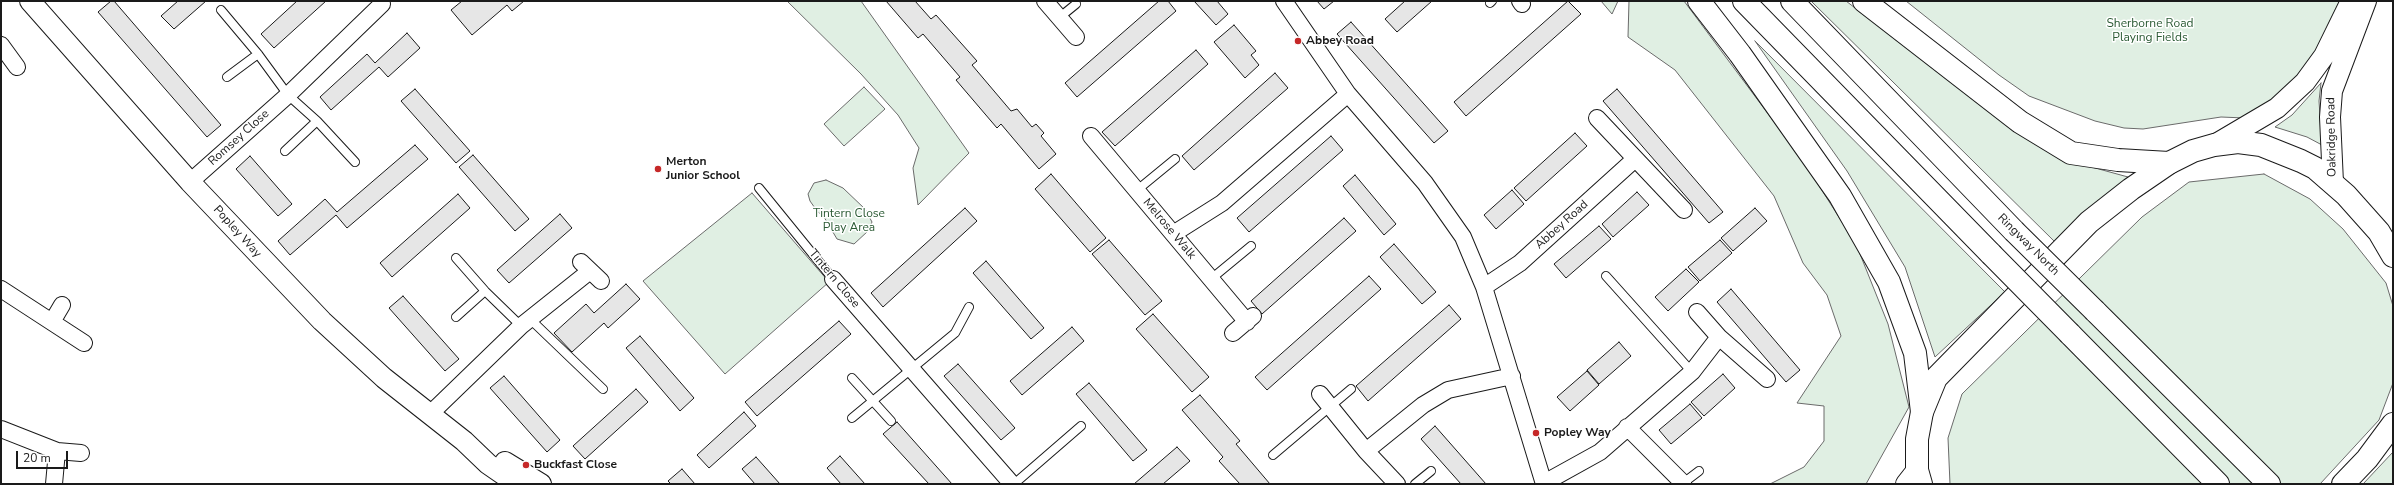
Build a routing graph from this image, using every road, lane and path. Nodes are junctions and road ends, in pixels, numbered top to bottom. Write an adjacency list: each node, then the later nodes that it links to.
1 (30, 1): 30 (street, Popley Way)
2 (1045, 1): 13 (street)
3 (1284, 1): 19 (street)
4 (1699, 1): 66 (main road)
5 (1744, 1): 91 (main road, bridge)
6 (1792, 1): 82 (main road, Ringway North, bridge)
7 (1864, 1): 29 (main road)
8 (2351, 1): 24 (street)
9 (2366, 1): 31 (street, Oakridge Road)
10 (383, 2): 20 (street, Romsey Close)
11 (1076, 4): 13 (lane)
12 (221, 10): 16 (lane)
13 (1060, 17): 14 (street)
14 (1076, 36)
15 (1, 45): 17 (street)
16 (258, 54): 18 (lane); 20 (lane)
17 (17, 67)
18 (227, 77)
19 (1348, 94): 35 (street); 44 (street)
20 (288, 95): 22 (lane); 30 (street, Romsey Close)
21 (1598, 118): 27 (street)
22 (317, 121): 25 (lane); 28 (lane)
23 (1091, 136): 33 (street, Melrose Walk)
24 (2214, 145): 29 (main road); 31 (main road)
25 (285, 151)
26 (1175, 159): 33 (lane)
27 (1635, 159): 34 (street); 44 (street, Abbey Road)
28 (354, 162)
29 (2169, 163): 66 (main road)
30 (190, 182): 67 (street, Popley Way)
31 (2332, 183): 36 (main road)
32 (759, 188): 42 (lane, Tintern Close)
33 (1136, 191): 35 (street, Melrose Walk)
34 (1684, 210)
35 (1173, 234): 43 (street, Melrose Walk)
36 (2386, 234): 38 (main road)
37 (1251, 246): 43 (lane)
38 (2393, 256)
39 (456, 258): 46 (lane)
40 (591, 271): 52 (street)
41 (1606, 276): 57 (lane)
42 (833, 279): 56 (street, Tintern Close)
43 (1211, 279): 53 (street, Melrose Walk)
44 (1484, 287): 58 (street)
45 (1, 289): 51 (street)
46 (485, 291): 50 (lane); 52 (lane)
47 (62, 305): 51 (street)
48 (969, 307): 56 (lane)
49 (1697, 312): 54 (street)
50 (456, 317)
51 (52, 322): 55 (street)
52 (525, 323): 61 (lane); 67 (street)
53 (1233, 334)
54 (1719, 337): 57 (street); 60 (street)
55 (84, 343)
56 (911, 369): 64 (lane); 87 (street, Tintern Close)
57 (1692, 372): 72 (street)
58 (1512, 376): 76 (street); 90 (street)
59 (852, 378): 64 (lane)
60 (1767, 379)
61 (603, 389)
62 (1351, 389): 65 (lane)
63 (1320, 394): 65 (street)
64 (872, 400): 68 (lane); 69 (lane)
65 (1331, 406): 76 (street); 78 (lane)
66 (1922, 412): 81 (main road)
67 (429, 415): 74 (street, Popley Way)
68 (852, 418)
69 (891, 421)
70 (2393, 424): 92 (main road)
71 (1081, 426): 87 (lane, Tintern Close)
72 (1627, 427): 83 (street); 90 (street)
73 (1, 429): 75 (street)
74 (464, 441): 85 (street, Popley Way); 86 (street, Popley Way)
75 (57, 450): 77 (street); 84 (street)
76 (1366, 451): 88 (street)
77 (81, 453)
78 (1273, 455)
79 (1431, 471): 89 (lane)
80 (1699, 471): 83 (lane)
81 (1914, 479)
82 (2265, 480)
83 (1682, 483)
84 (54, 484)
85 (517, 484)
86 (541, 484)
87 (1013, 484)
88 (1397, 484)
89 (1416, 484)
90 (1544, 484)
91 (2218, 484)
92 (2343, 484)

